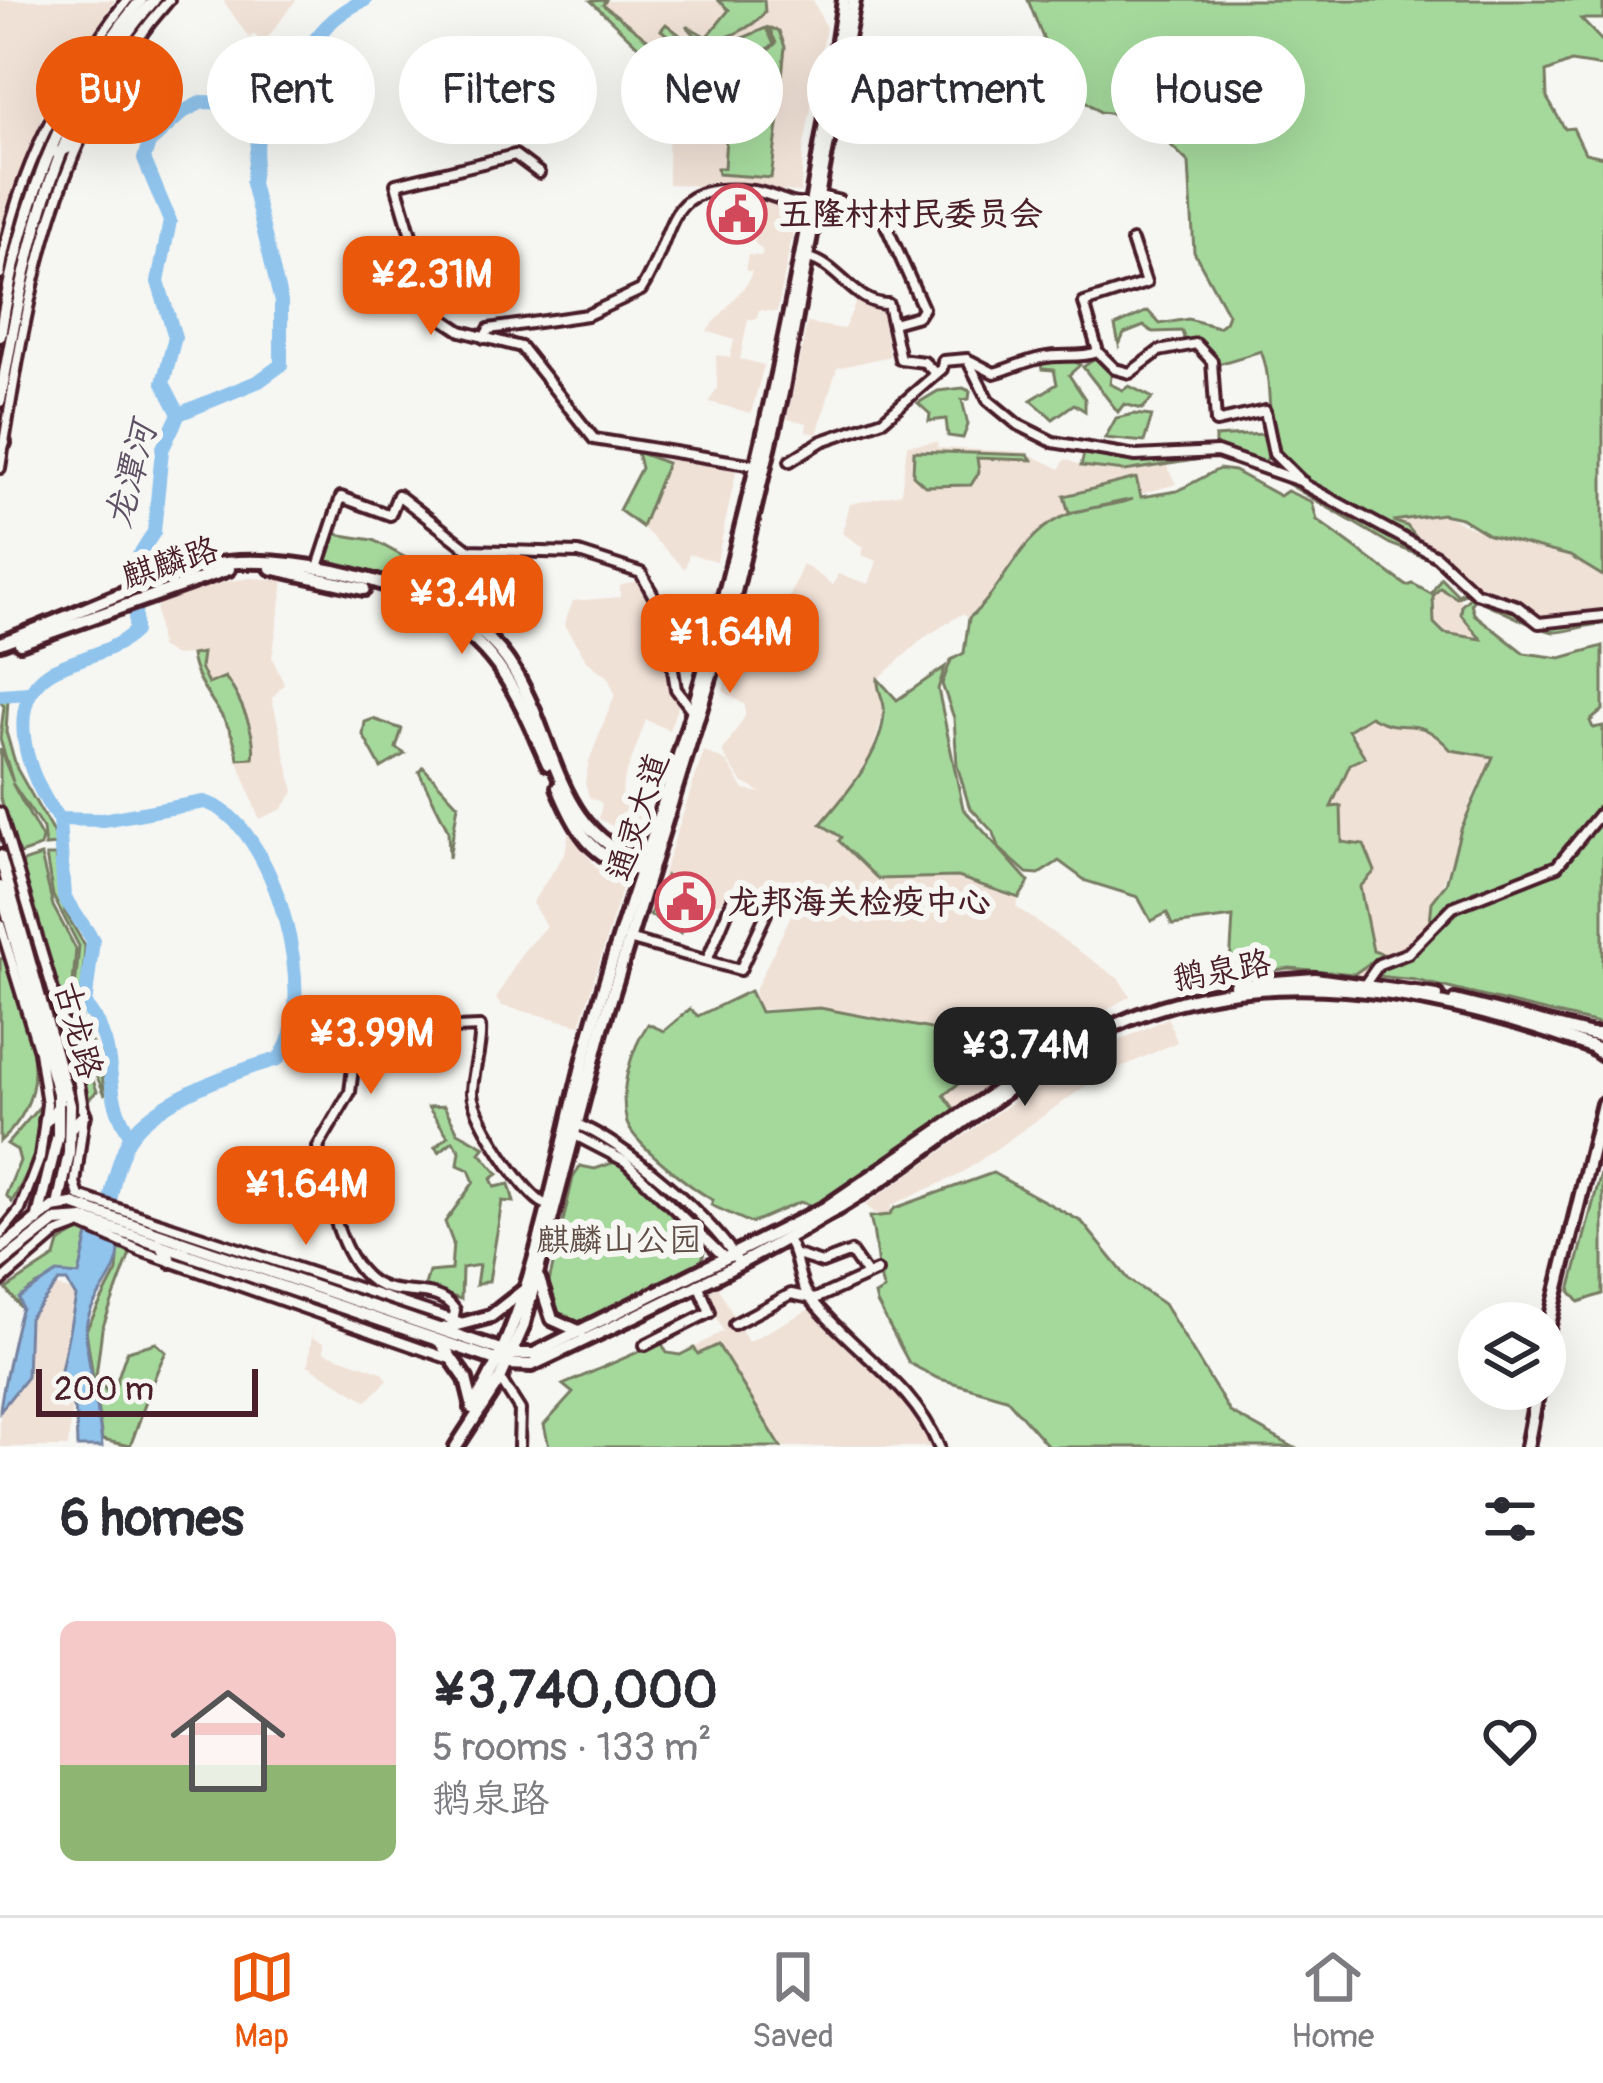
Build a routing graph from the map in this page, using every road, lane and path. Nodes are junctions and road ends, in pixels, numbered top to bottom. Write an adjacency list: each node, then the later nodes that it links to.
1 (127, 0): 8 (street)
2 (141, 0): 9 (main road)
3 (154, 0): 7 (main road)
4 (170, 0): 7 (street)
5 (844, 0): 17 (main road, 通灵大道)
6 (854, 0): 17 (main road, 通灵大道)
7 (144, 21): 10 (main road)
8 (100, 36)
9 (113, 36)
10 (134, 36)
11 (41, 144): 20 (street)
12 (51, 144): 23 (main road)
13 (63, 144): 15 (main road)
14 (74, 145): 15 (main road); 21 (street)
15 (57, 153): 21 (main road)
16 (539, 172): 24 (street)
17 (813, 200): 19 (main road, 通灵大道); 22 (street); 24 (street); 33 (main road, 通灵大道)
18 (1132, 241): 27 (street)
19 (808, 258): 22 (street); 44 (main road, 通灵大道)
20 (0, 274)
21 (27, 280): 25 (street); 26 (main road)
22 (893, 323): 29 (street)
23 (0, 336)
24 (484, 338): 33 (street)
25 (22, 340): 26 (main road); 31 (street)
26 (9, 349): 30 (main road)
27 (1098, 352): 28 (street); 35 (street)
28 (971, 361): 29 (street); 35 (street)
29 (934, 372): 32 (street)
30 (0, 401)
31 (2, 445): 34 (street)
32 (790, 460)
33 (754, 465): 40 (main road, 通灵大道)
34 (0, 468)
35 (1303, 482): 38 (street)
36 (317, 569): 37 (main road, 麒麟路); 40 (street); 44 (main road, 麒麟路)
37 (154, 589): 39 (main road, 麒麟路); 44 (main road, 麒麟路)
38 (1603, 616)
39 (0, 646)
40 (692, 710): 44 (main road, 通灵大道)
41 (1603, 810): 54 (street)
42 (0, 813): 46 (street)
43 (0, 856): 47 (main road, 古龙路)
44 (645, 868): 49 (main road, 通灵大道); 67 (main road, 通灵大道)
45 (0, 887): 56 (main road, 古龙路)
46 (25, 896): 47 (main road); 50 (street)
47 (16, 910): 53 (main road, 古龙路)
48 (0, 923): 51 (street)
49 (628, 938): 52 (street); 67 (main road, 通灵大道)
50 (40, 949): 53 (main road); 55 (street)
51 (4, 950): 58 (street)
52 (708, 958): 52 (street)
53 (32, 964): 57 (main road, 古龙路)
54 (1365, 984): 59 (main road, 鹅泉路); 82 (main road, 鹅泉路)
55 (55, 995): 57 (main road); 60 (street)
56 (36, 1004): 58 (main road); 64 (main road, 古龙路)
57 (48, 1013): 60 (main road, 古龙路)
58 (29, 1016): 66 (street)
59 (1599, 1044): 77 (main road, 鹅泉路)
60 (65, 1048): 61 (street); 62 (main road, 古龙路)
61 (79, 1078): 62 (main road); 65 (street)
62 (68, 1090): 68 (main road, 古龙路)
63 (1603, 1104): 89 (main road)
64 (58, 1107): 66 (main road); 73 (main road, 古龙路)
65 (84, 1115): 68 (main road); 72 (street)
66 (46, 1120): 76 (street)
67 (570, 1127): 70 (main road, 通灵大道); 82 (street); 83 (main road, 通灵大道)
68 (71, 1128): 71 (main road, 古龙路)
69 (1603, 1135): 90 (main road)
70 (545, 1204): 87 (main road, 通灵大道); 91 (street)
71 (54, 1211): 72 (main road); 73 (main road); 75 (main road)
72 (85, 1213): 74 (main road); 74 (street); 85 (street)
73 (38, 1217): 75 (main road, 古龙路); 79 (main road)
74 (132, 1229): 78 (main road); 81 (street); 91 (street); 95 (main road)
75 (37, 1234): 84 (main road)
76 (0, 1235)
77 (786, 1238): 80 (street); 82 (main road, 鹅泉路)
78 (160, 1245): 81 (main road); 95 (main road)
79 (0, 1249)
80 (797, 1255): 88 (street); 88 (street)
81 (171, 1261): 98 (street)
82 (733, 1261): 86 (main road, 鹅泉路); 94 (main road, 鹅泉路)
83 (539, 1263): 94 (main road); 97 (main road, 通灵大道)
84 (0, 1264)
85 (0, 1282)
86 (698, 1285): 96 (street); 99 (main road, 鹅泉路)
87 (523, 1291): 92 (main road); 97 (main road, 通灵大道)
88 (810, 1298): 93 (street); 105 (street)
89 (1555, 1302)
90 (1560, 1302)
91 (453, 1321): 92 (street)
92 (468, 1324): 95 (main road)
93 (734, 1324)
94 (581, 1332): 97 (main road, 鹅泉路)
95 (440, 1335): 97 (main road); 98 (main road)
96 (645, 1345)
97 (505, 1357): 99 (main road); 100 (main road); 101 (main road)
98 (457, 1366): 101 (main road)
99 (528, 1366): 100 (main road, 鹅泉路)
100 (499, 1382): 103 (main road); 104 (street)
101 (473, 1407): 103 (main road)
102 (1532, 1410): 106 (main road)
103 (452, 1447)
104 (519, 1447)
105 (940, 1447)
106 (1525, 1447)

